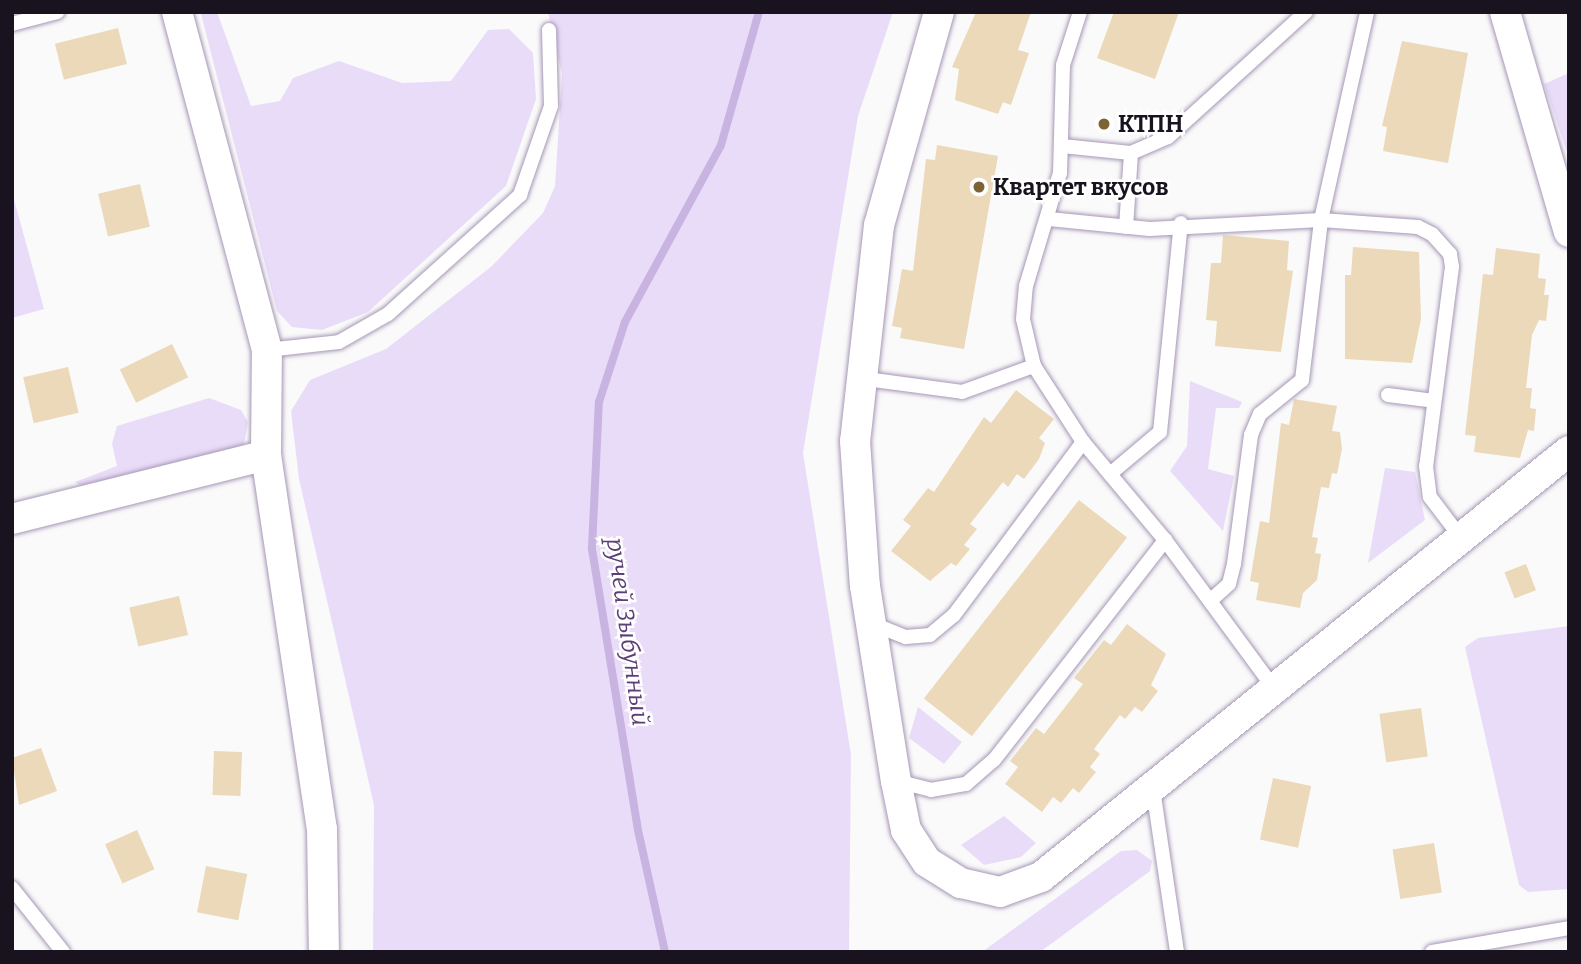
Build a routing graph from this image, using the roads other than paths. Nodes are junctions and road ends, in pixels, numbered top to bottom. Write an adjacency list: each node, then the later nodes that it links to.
1 (57, 12): 8 (lane)
2 (177, 12): 17 (street)
3 (939, 12): 19 (street)
4 (1080, 12): 10 (lane)
5 (1306, 12): 11 (lane)
6 (1367, 12): 13 (lane)
7 (1505, 12): 16 (street)
8 (12, 24)
9 (549, 30): 17 (lane)
10 (1062, 146): 11 (lane); 12 (lane)
11 (1131, 153): 15 (lane)
12 (1049, 219): 15 (lane); 18 (lane)
13 (1321, 220): 14 (lane); 21 (lane); 29 (lane)
14 (1181, 223): 15 (lane); 25 (lane)
15 (1126, 227)
16 (1569, 232)
17 (267, 350): 24 (street)
18 (1034, 366): 19 (lane); 22 (lane)
19 (859, 378): 30 (street)
20 (1388, 396): 21 (lane)
21 (1434, 401): 27 (lane)
22 (1083, 442): 25 (lane); 30 (lane)
23 (1569, 451): 27 (street)
24 (266, 455): 26 (street); 37 (street)
25 (1110, 474): 28 (lane)
26 (12, 519)
27 (1462, 539): 31 (street)
28 (1165, 540): 29 (lane); 32 (lane)
29 (1210, 601): 31 (lane)
30 (873, 624): 32 (street)
31 (1277, 691): 33 (street)
32 (896, 781): 33 (street)
33 (1153, 789): 38 (lane)
34 (12, 888): 36 (lane)
35 (1569, 928): 39 (lane)
36 (63, 952)
37 (324, 952)
38 (1177, 952)
39 (1432, 952)

